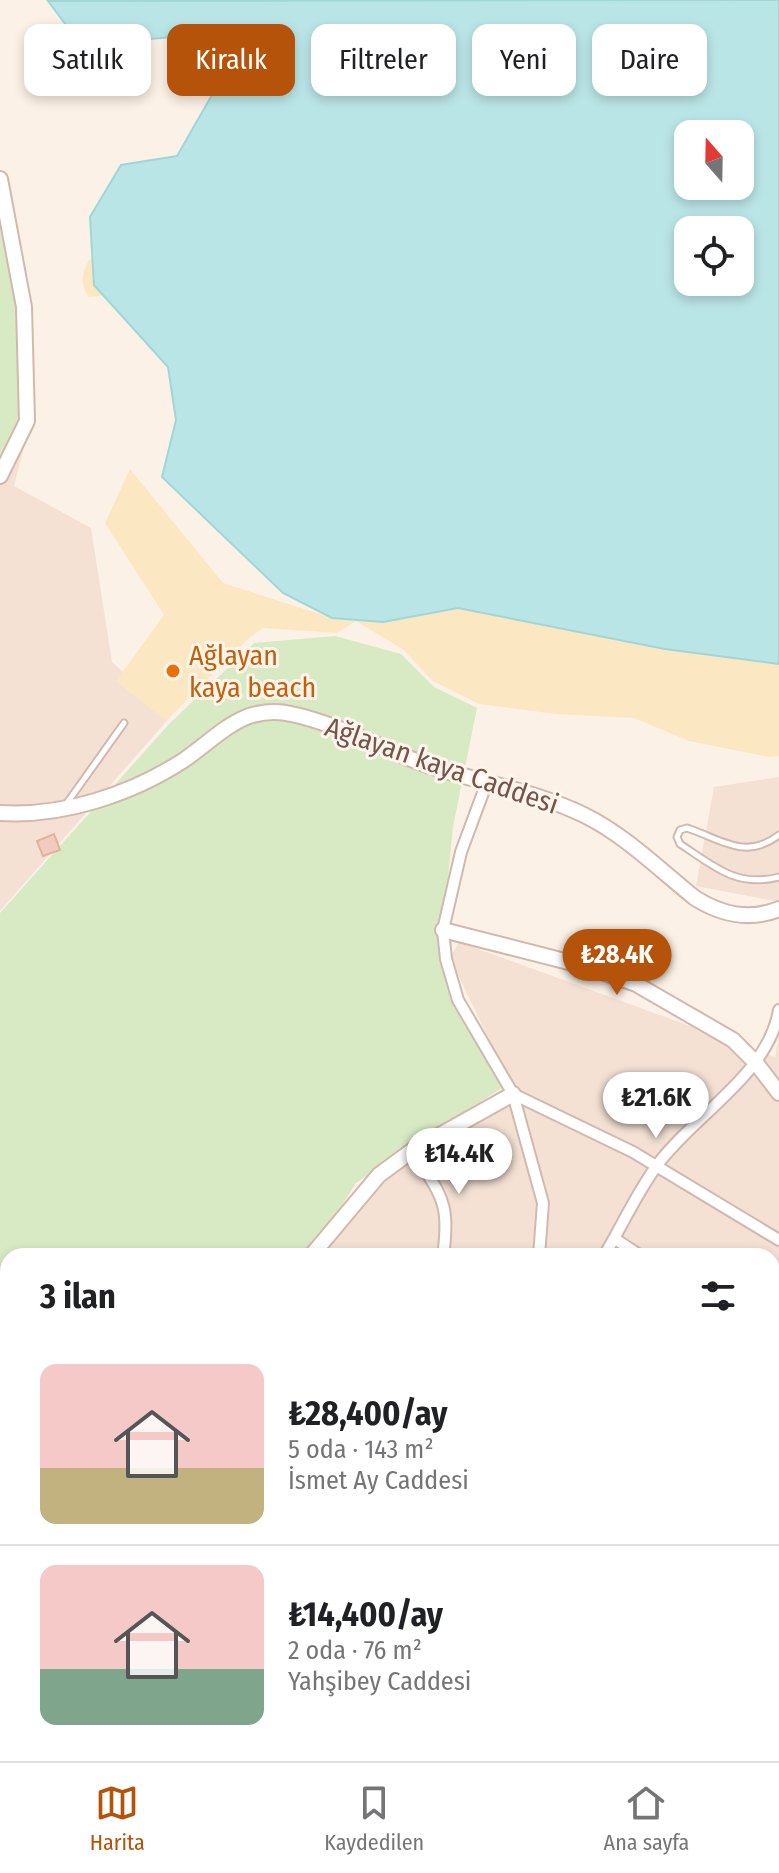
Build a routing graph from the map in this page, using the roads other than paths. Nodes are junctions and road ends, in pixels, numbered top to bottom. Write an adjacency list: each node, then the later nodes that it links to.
1 (0, 179): 2 (street)
2 (0, 476)
3 (124, 723): 5 (lane)
4 (487, 782): 5 (street, Ağlayan kaya Caddesi); 9 (street, Ağlayan kaya Caddesi); 10 (street)
5 (63, 808): 6 (street, Ağlayan kaya Caddesi)
6 (0, 813)
7 (779, 835): 8 (lane)
8 (779, 877)
9 (779, 909)
10 (443, 930): 12 (street); 14 (street)
11 (779, 1010): 12 (street)
12 (756, 1063): 13 (street); 16 (street)
13 (779, 1093)
14 (513, 1094): 15 (street); 16 (street); 21 (street)
15 (413, 1150): 19 (street); 20 (street)
16 (657, 1166): 17 (street); 18 (street)
17 (615, 1239): 22 (street); 23 (street)
18 (779, 1240)
19 (318, 1248)
20 (444, 1248)
21 (540, 1248)
22 (609, 1248)
23 (629, 1248)

